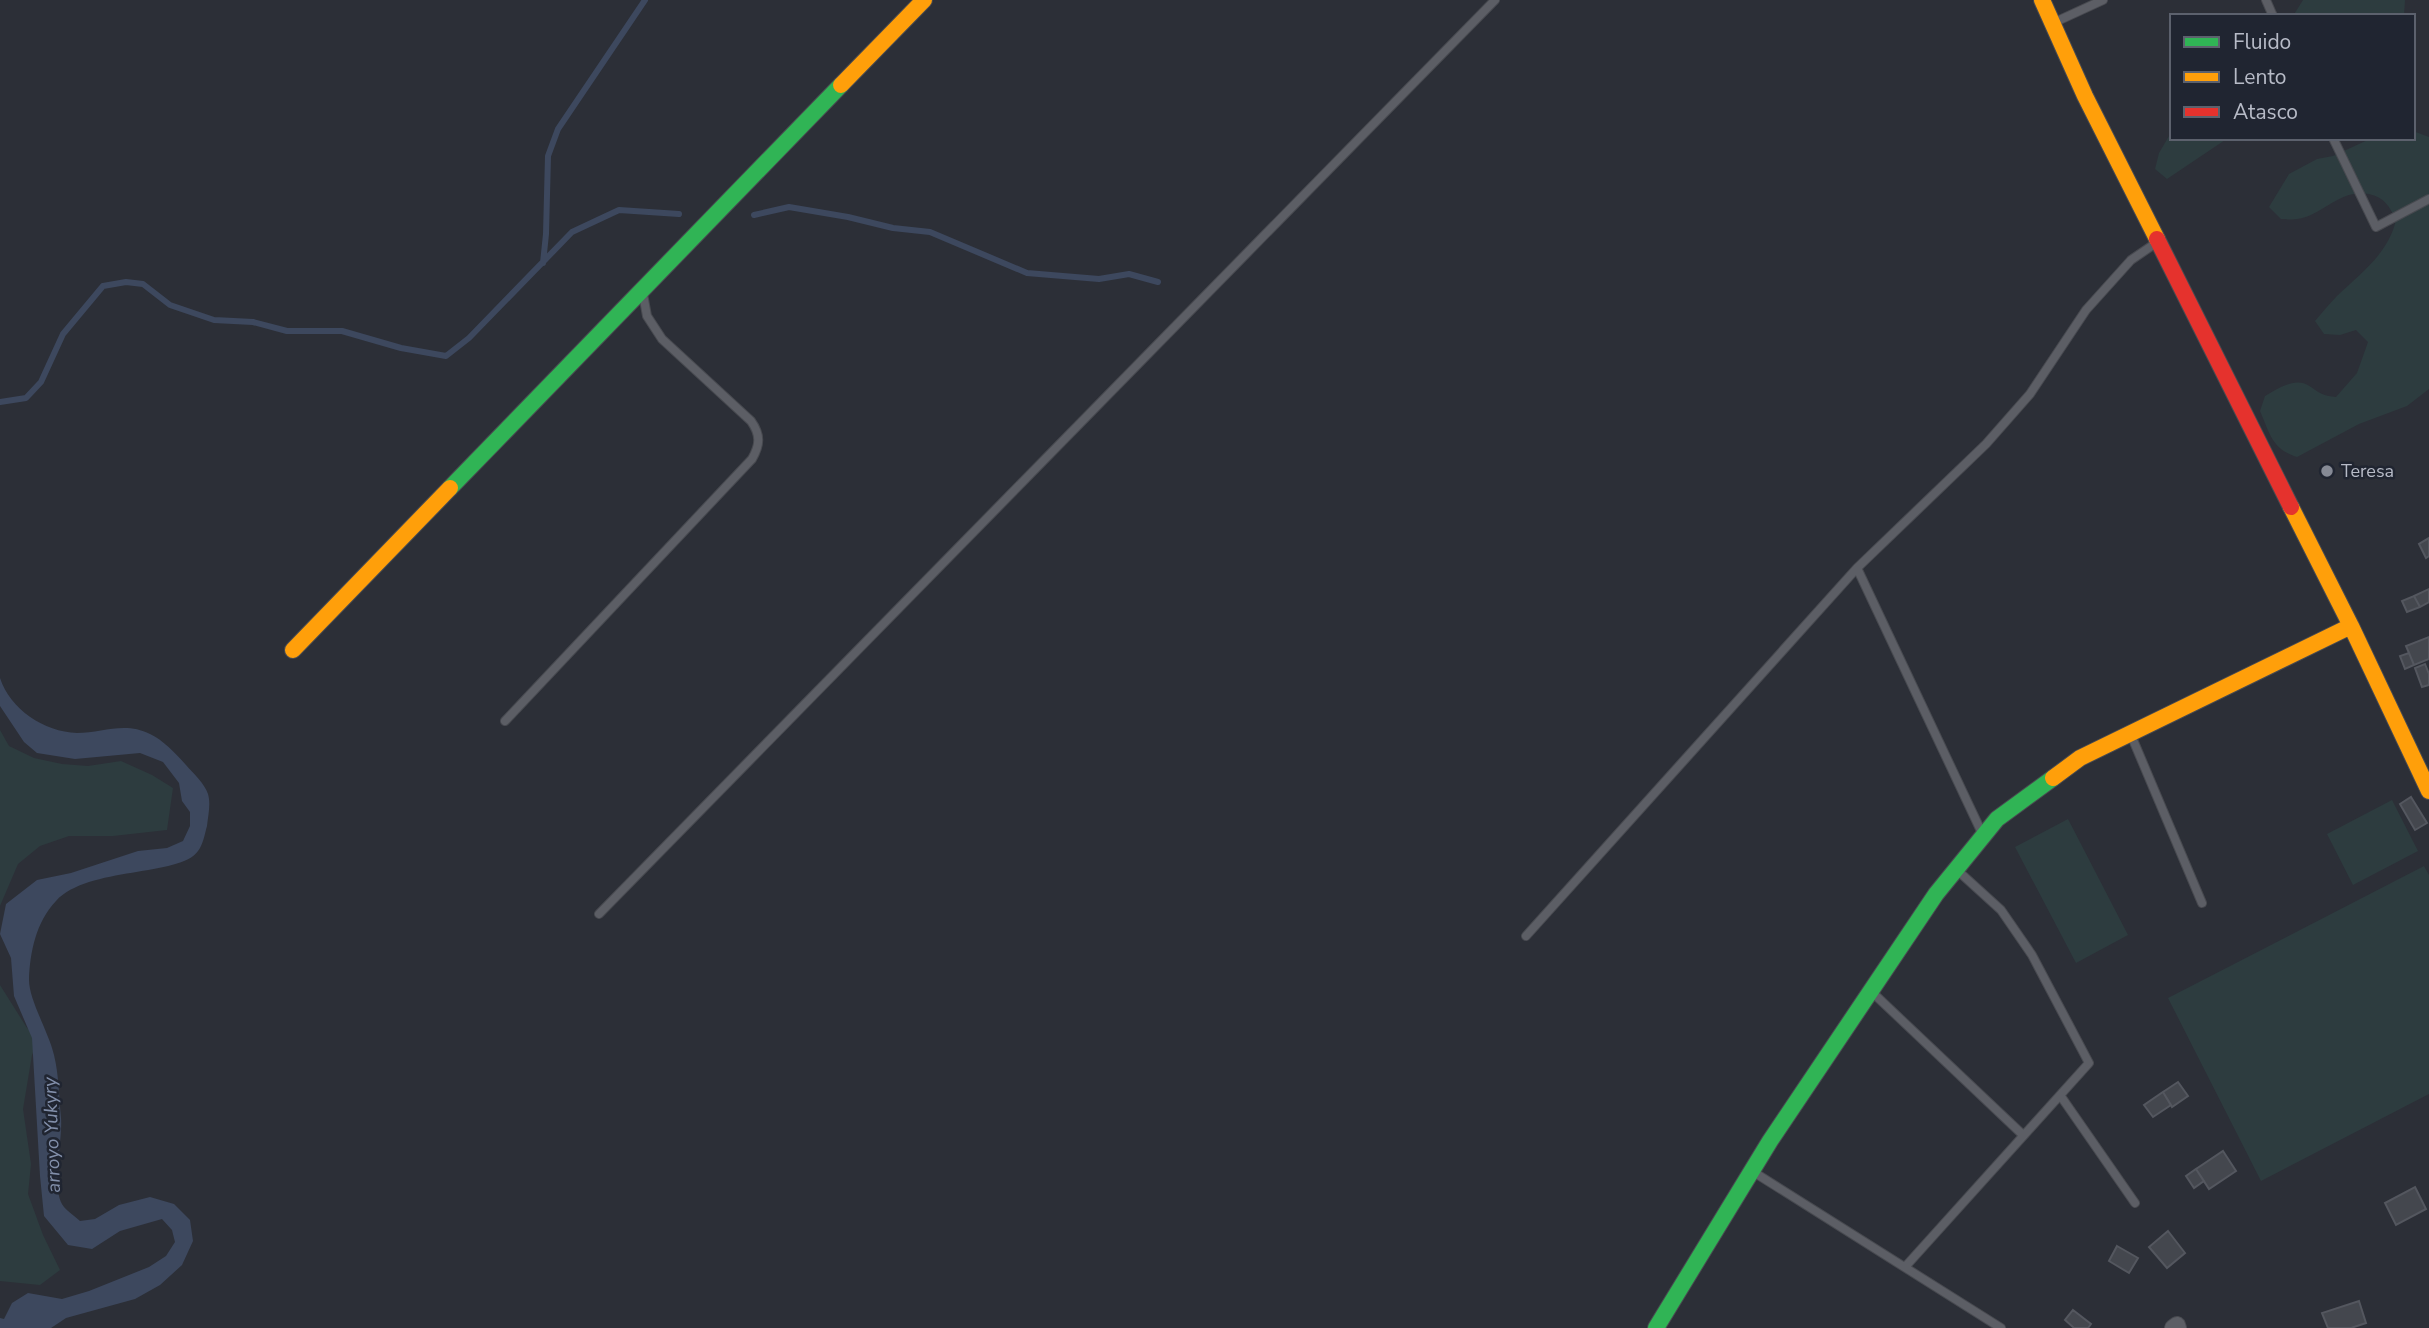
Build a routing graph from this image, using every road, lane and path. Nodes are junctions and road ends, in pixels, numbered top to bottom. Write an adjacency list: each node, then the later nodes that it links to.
1 (924, 0): 9 (street)
2 (1495, 0): 19 (lane)
3 (2042, 0): 5 (street)
4 (2103, 0): 5 (lane)
5 (2053, 23): 8 (street)
6 (2334, 140): 7 (lane)
7 (2429, 199)
8 (2158, 242): 10 (lane); 11 (street)
9 (645, 288): 12 (street); 13 (lane)
10 (1857, 568): 16 (lane); 20 (lane)
11 (2351, 626): 14 (street); 15 (street)
12 (293, 650)
13 (505, 721)
14 (2131, 735): 16 (street); 18 (lane)
15 (2429, 791)
16 (1983, 836): 17 (street)
17 (1956, 869): 21 (street); 22 (lane)
18 (2202, 903)
19 (599, 914)
20 (1526, 936)
21 (1871, 990): 23 (lane); 24 (street)
22 (2060, 1095): 23 (lane); 25 (lane)
23 (2024, 1135): 26 (lane)
24 (1752, 1171): 26 (lane); 27 (street)
25 (2135, 1203)
26 (1905, 1267): 28 (lane)
27 (1656, 1328)
28 (2001, 1328)

